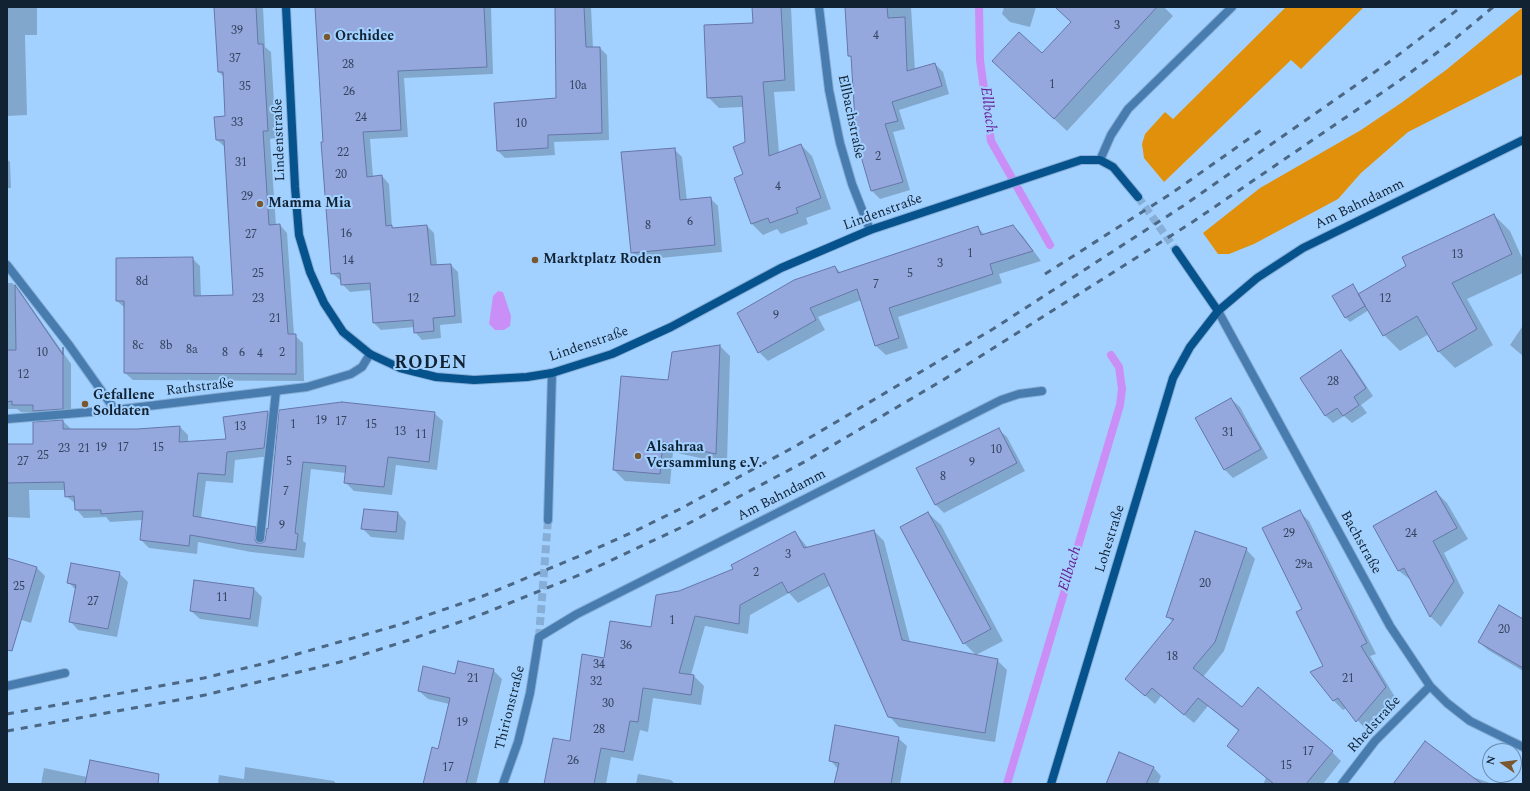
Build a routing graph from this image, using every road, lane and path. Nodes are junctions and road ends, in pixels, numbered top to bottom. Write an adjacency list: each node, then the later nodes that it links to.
1 (286, 7): 11 (street, Lindenstraße)
2 (819, 7): 7 (street, Ellbachstraße)
3 (1232, 7): 5 (street)
4 (1523, 140): 10 (street, Am Bahndamm)
5 (1100, 160): 6 (street); 7 (street, Lindenstraße)
6 (1138, 197)
7 (870, 230): 12 (street, Lindenstraße)
8 (1176, 250): 10 (street)
9 (7, 265): 15 (street)
10 (1218, 311): 22 (street, Bachstraße); 25 (street, Lohestraße)
11 (370, 354): 12 (street, Lindenstraße); 14 (street, Rathstraße)
12 (552, 373): 17 (street)
13 (1042, 390): 19 (street, Am Bahndamm)
14 (276, 391): 15 (street, Rathstraße); 18 (street)
15 (115, 410): 16 (street, Rathstraße)
16 (7, 419)
17 (548, 520)
18 (260, 538)
19 (539, 637): 24 (street, Thirionstraße)
20 (65, 673): 21 (street)
21 (7, 686)
22 (1430, 686): 23 (street, Bachstraße); 26 (street, Rhedstraße)
23 (1523, 747)
24 (503, 784)
25 (1051, 784)
26 (1342, 784)

